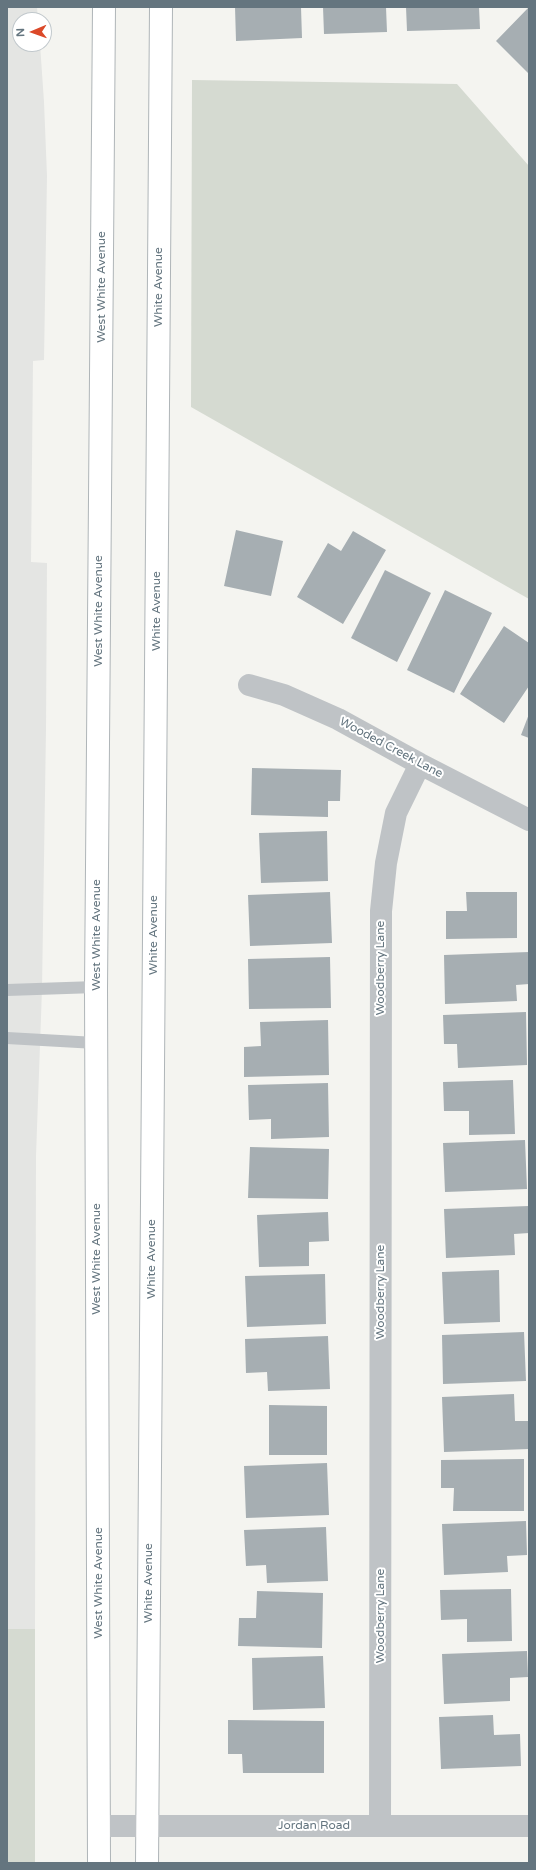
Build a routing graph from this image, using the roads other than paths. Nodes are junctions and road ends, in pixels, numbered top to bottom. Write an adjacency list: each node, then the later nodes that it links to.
1 (104, 7): 6 (main road, West White Avenue)
2 (161, 7): 11 (main road, White Avenue)
3 (250, 685): 4 (street, Wooded Creek Lane)
4 (420, 764): 5 (street, Wooded Creek Lane); 12 (street, Woodberry Lane)
5 (529, 820)
6 (96, 987): 7 (lane); 9 (main road, West White Avenue)
7 (7, 990)
8 (7, 1038): 9 (lane)
9 (96, 1043): 10 (main road, West White Avenue)
10 (100, 1826): 11 (street, Jordan Road); 14 (main road, West White Avenue)
11 (148, 1826): 12 (street, Jordan Road); 15 (main road, White Avenue)
12 (380, 1826): 13 (street, Jordan Road)
13 (529, 1826)
14 (99, 1863)
15 (147, 1863)

